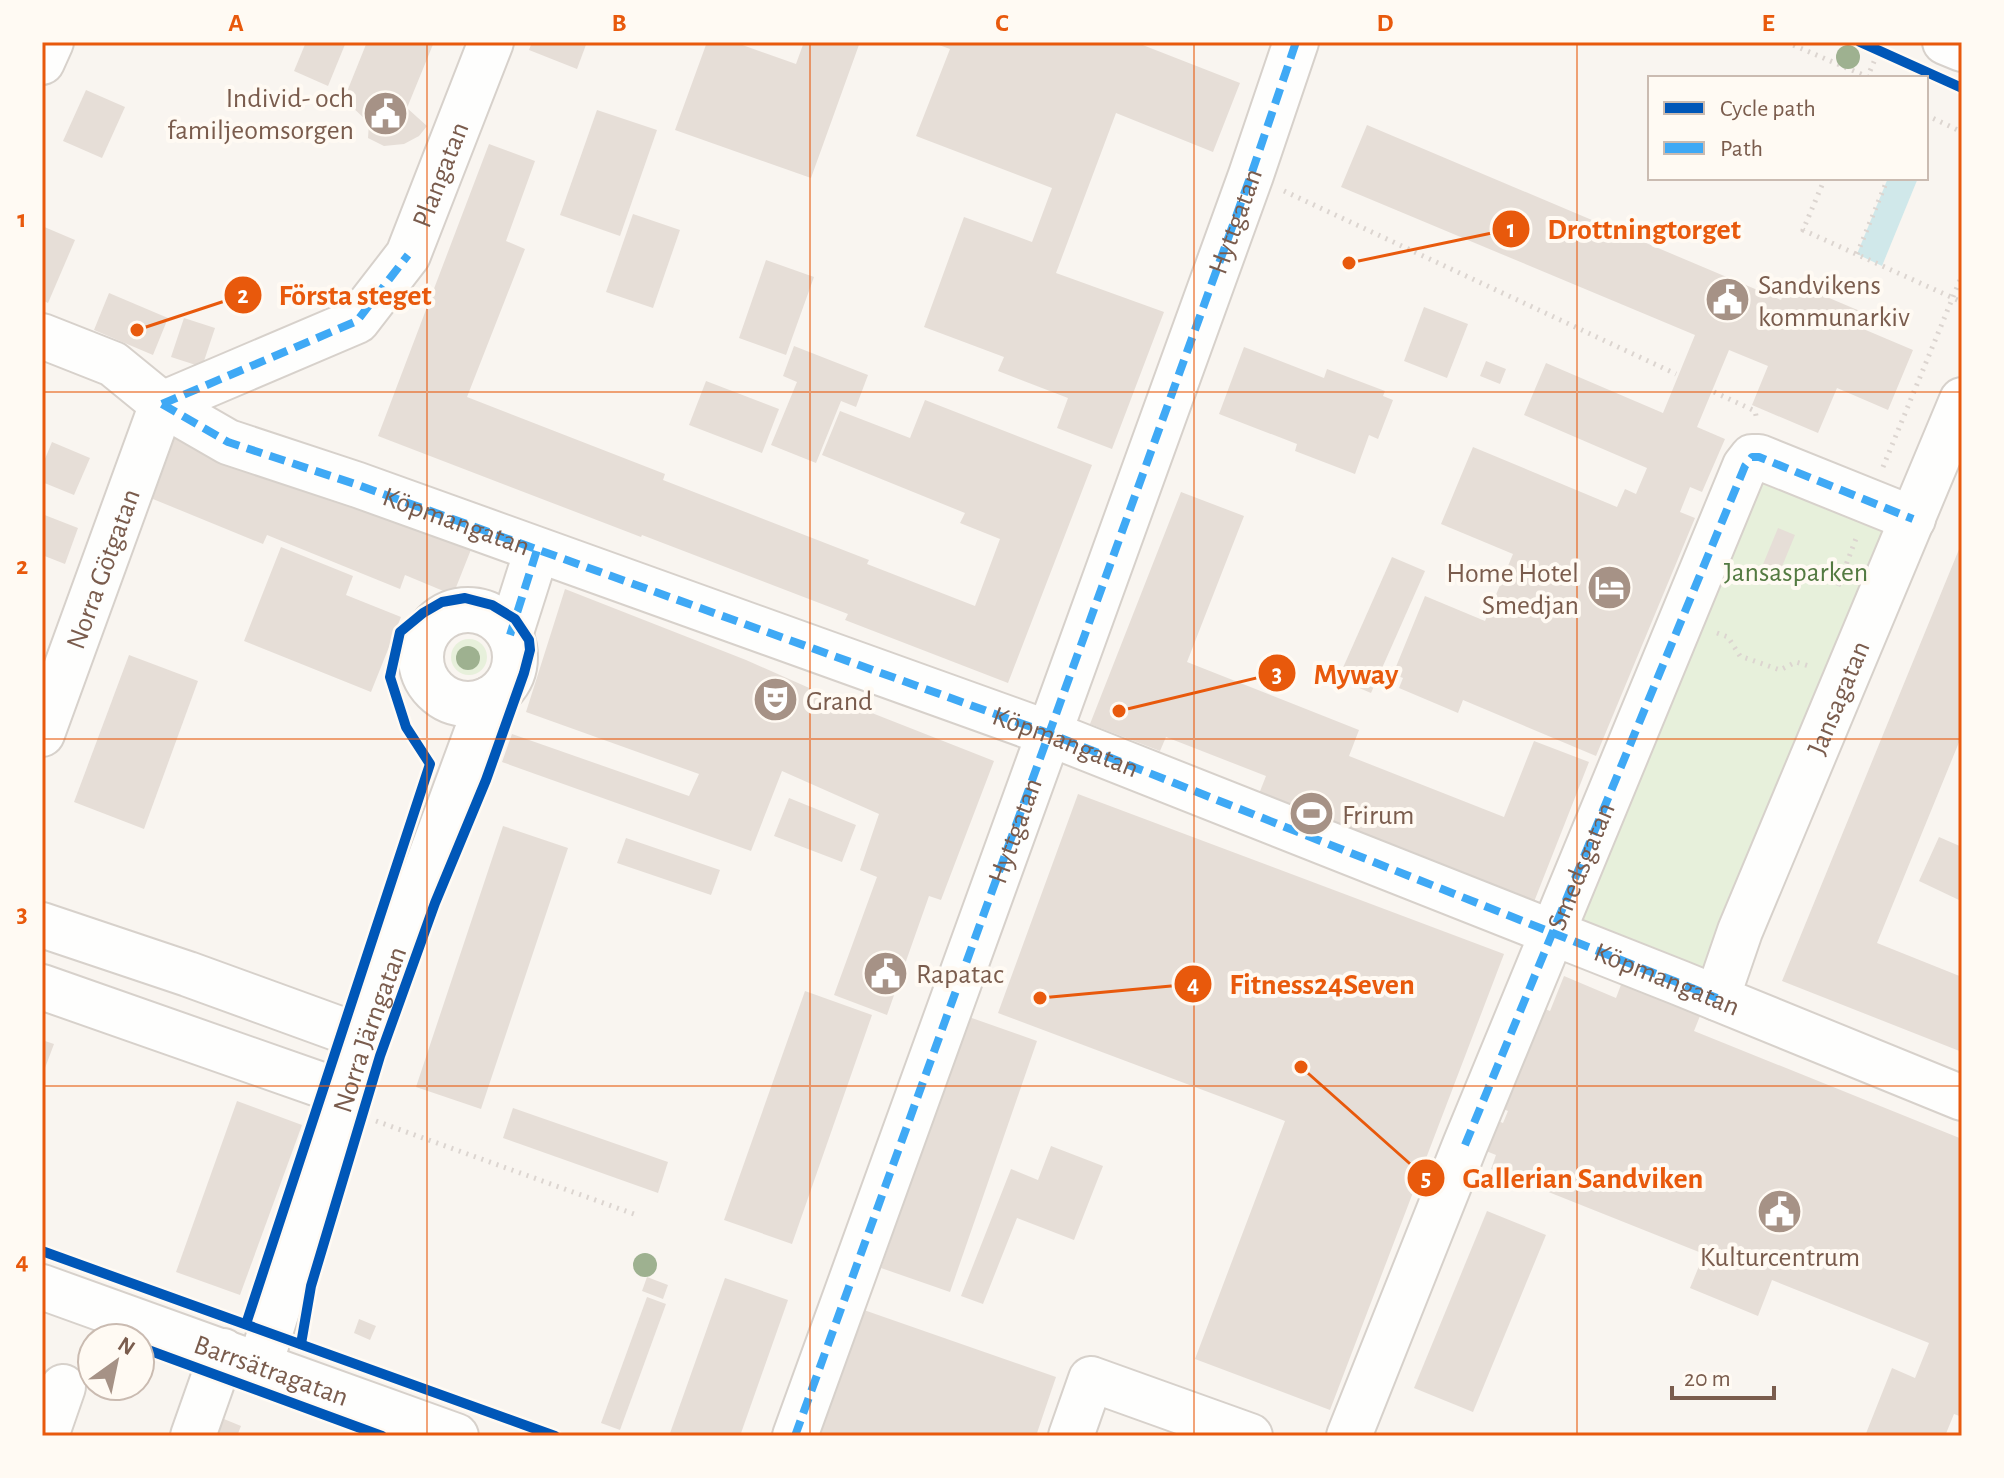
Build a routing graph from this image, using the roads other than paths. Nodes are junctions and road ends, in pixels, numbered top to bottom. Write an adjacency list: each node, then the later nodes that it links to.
1 (51, 42): 4 (street)
2 (491, 42): 7 (street, Plangatan)
3 (1296, 42): 12 (street, Hyttgatan)
4 (42, 62)
5 (42, 336): 7 (street, Köpmangatan)
6 (1962, 400): 8 (street, Jansagatan)
7 (162, 404): 9 (street, Köpmangatan); 13 (street, Norra Götgatan)
8 (1913, 519): 15 (street, Smedsgatan); 17 (street, Jansagatan)
9 (537, 550): 10 (street, Norra Järngatan); 12 (street, Köpmangatan)
10 (510, 635): 11 (street, Norra Järngatan); 11 (street)
11 (489, 699): 18 (street, Norra Järngatan)
12 (1048, 733): 15 (street, Köpmangatan); 27 (street, Hyttgatan)
13 (42, 734)
14 (42, 925): 18 (street)
15 (1553, 933): 17 (street, Köpmangatan); 30 (street, Smedsgatan)
16 (42, 987): 20 (street)
17 (1717, 998): 19 (street, Köpmangatan)
18 (364, 1038): 20 (street, Norra Järngatan)
19 (1962, 1098)
20 (344, 1102): 22 (street, Norra Järngatan)
21 (42, 1287): 22 (street, Barrsätragatan)
22 (242, 1358): 25 (street, Norra Järngatan); 26 (street, Barrsätragatan)
23 (63, 1387): 24 (street)
24 (46, 1435)
25 (193, 1436)
26 (456, 1436)
27 (795, 1436)
28 (1071, 1436): 29 (street)
29 (1250, 1436)
30 (1349, 1436)

